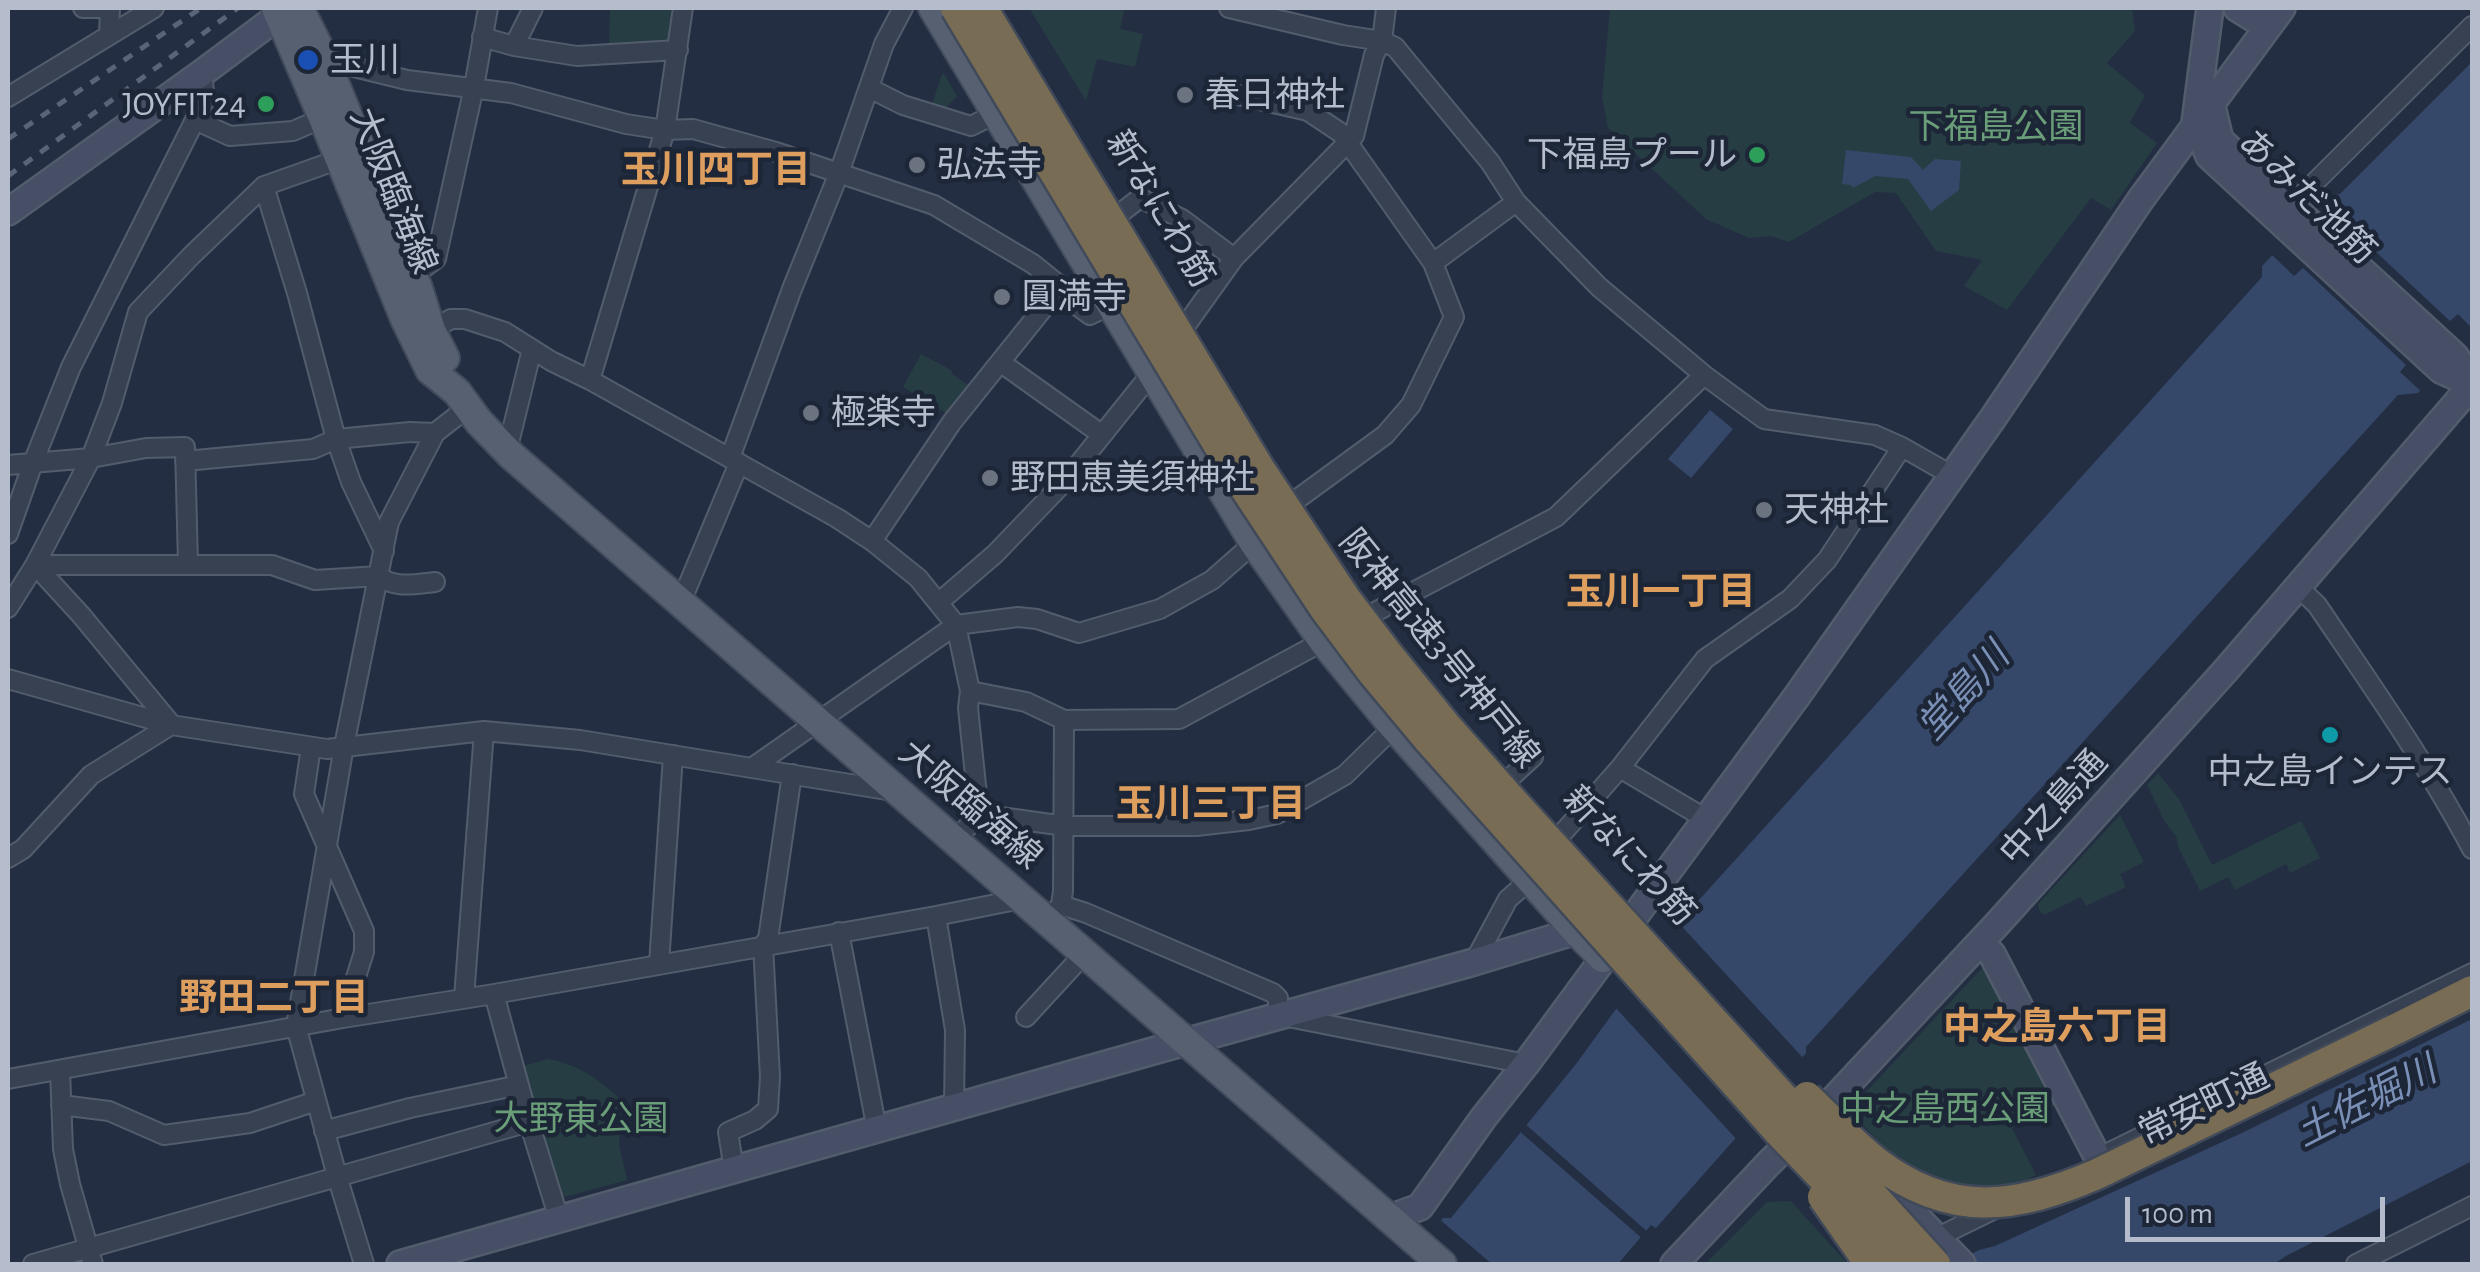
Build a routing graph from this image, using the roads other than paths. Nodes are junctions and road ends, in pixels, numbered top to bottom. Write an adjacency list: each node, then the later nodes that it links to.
1 (83, 8): 2 (street)
2 (110, 8): 20 (street)
3 (154, 8): 20 (street)
4 (488, 8): 21 (street)
5 (533, 8): 23 (street)
6 (684, 8): 24 (street)
7 (903, 8): 28 (street)
8 (933, 8): 32 (main road)
9 (956, 8): 143 (highway, 阪神高速3号神戸線, bridge)
10 (982, 8): 118 (highway, 阪神高速3号神戸線, bridge)
11 (999, 8): 42 (main road, 新なにわ筋)
12 (1230, 8): 22 (street)
13 (1386, 8): 22 (street)
14 (2210, 8): 31 (street, あみだ池筋)
15 (2225, 8): 31 (street, あみだ池筋)
16 (2237, 8): 18 (street)
17 (286, 9): 25 (main road, 大阪臨海線); 26 (street); 33 (main road, 大阪臨海線)
18 (2278, 14): 31 (street)
19 (2472, 26): 43 (street)
20 (109, 34): 30 (street)
21 (482, 37): 23 (street); 27 (street)
22 (1382, 41): 36 (street); 40 (street)
23 (514, 46): 24 (street)
24 (678, 50): 35 (street)
25 (325, 60): 27 (street); 46 (main road, 大阪臨海線)
26 (202, 73): 34 (street); 41 (street)
27 (474, 87): 35 (street); 46 (street)
28 (869, 88): 32 (street); 38 (street)
29 (1216, 90): 36 (street)
30 (8, 97)
31 (2207, 103): 43 (street, あみだ池筋); 43 (street, あみだ池筋); 68 (street)
32 (994, 114): 48 (main road)
33 (324, 118): 34 (street); 37 (main road, 大阪臨海線)
34 (196, 120): 66 (street)
35 (665, 130): 38 (street); 55 (street)
36 (1348, 142): 44 (street); 45 (street)
37 (340, 159): 39 (street); 57 (main road, 大阪臨海線)
38 (839, 173): 47 (street); 65 (street)
39 (264, 186): 60 (street); 64 (street)
40 (1516, 202): 45 (street); 54 (street)
41 (8, 212)
42 (1118, 215): 44 (street); 49 (main road, 新なにわ筋)
43 (2297, 219): 56 (street, あみだ池筋)
44 (1234, 258): 49 (street)
45 (1433, 264): 69 (street)
46 (414, 276): 50 (main road, 大阪臨海線)
47 (1058, 288): 48 (street); 52 (street)
48 (1110, 304): 53 (main road)
49 (1186, 326): 53 (street); 69 (main road, 新なにわ筋)
50 (431, 330): 51 (street); 57 (main road, 大阪臨海線)
51 (532, 349): 55 (street); 62 (street)
52 (1000, 362): 59 (street); 71 (street)
53 (1152, 373): 59 (street); 72 (main road)
54 (1704, 375): 61 (street); 82 (street)
55 (590, 380): 65 (street)
56 (2472, 384): 78 (street, 中之島通)
57 (462, 400): 58 (street); 62 (main road, 大阪臨海線)
58 (435, 433): 60 (street); 73 (street)
59 (1101, 434): 80 (street)
60 (336, 439): 63 (street); 73 (street)
61 (1902, 447): 68 (street); 97 (street)
62 (507, 451): 79 (main road, 大阪臨海線)
63 (185, 454): 64 (street); 74 (street)
64 (91, 458): 66 (street); 75 (street)
65 (734, 460): 71 (street); 79 (street)
66 (33, 463): 67 (street); 70 (street)
67 (8, 465)
68 (1953, 476): 102 (street)
69 (1292, 504): 82 (main road, 新なにわ筋)
70 (8, 534)
71 (872, 542): 80 (street)
72 (1254, 543): 83 (street); 84 (main road)
73 (384, 551): 76 (street)
74 (188, 564): 75 (street); 76 (street)
75 (35, 566): 81 (street); 89 (street)
76 (380, 576): 77 (street); 92 (street)
77 (434, 582)
78 (2298, 587): 106 (street); 116 (street, 中之島通)
79 (681, 602): 88 (main road, 大阪臨海線)
80 (938, 602): 83 (street)
81 (8, 608)
82 (1368, 616): 84 (street); 99 (main road, 新なにわ筋)
83 (956, 624): 86 (street); 88 (street)
84 (1323, 642): 87 (street); 90 (main road)
85 (8, 679): 89 (street)
86 (970, 691): 87 (street); 101 (street)
87 (1064, 720): 103 (street)
88 (818, 722): 96 (street); 100 (main road, 大阪臨海線)
89 (171, 725): 93 (street); 108 (street)
90 (1394, 726): 103 (street); 109 (main road)
91 (484, 732): 92 (street); 94 (street); 126 (street)
92 (344, 746): 93 (street); 107 (street)
93 (311, 747): 107 (street)
94 (672, 755): 96 (street); 121 (street)
95 (1533, 757): 99 (street)
96 (752, 767): 98 (street)
97 (1620, 768): 102 (street); 104 (street)
98 (792, 774): 100 (street); 117 (street)
99 (1508, 780): 104 (main road, 新なにわ筋)
100 (898, 792): 105 (main road, 大阪臨海線)
101 (979, 814): 103 (street); 105 (street)
102 (1706, 819): 113 (street)
103 (1065, 826): 111 (street)
104 (1560, 836): 113 (main road, 新なにわ筋)
105 (955, 841): 110 (main road, 大阪臨海線)
106 (2472, 850)
107 (328, 851): 129 (street); 130 (street)
108 (8, 858)
109 (1531, 879): 114 (main road); 120 (street)
110 (1021, 899): 111 (main road, 大阪臨海線); 112 (street)
111 (1054, 913): 119 (main road, 大阪臨海線); 127 (street)
112 (936, 916): 115 (street); 138 (street)
113 (1634, 916): 118 (street, 新なにわ筋); 122 (street)
114 (1576, 930): 120 (street); 122 (main road)
115 (839, 932): 117 (street); 141 (street)
116 (1980, 942): 139 (street, 中之島通); 144 (street)
117 (762, 945): 121 (street); 145 (street)
118 (1656, 949): 124 (highway, bridge); 139 (street, 新なにわ筋); 150 (highway, 阪神高速3号神戸線, bridge)
119 (1084, 954): 128 (street); 131 (main road, 大阪臨海線)
120 (1474, 962): 127 (street)
121 (659, 964): 125 (street)
122 (1612, 967): 132 (street); 143 (street)
123 (2472, 973): 144 (street, 常安町通)
124 (2472, 991)
125 (494, 994): 126 (street); 135 (street)
126 (464, 998): 129 (street)
127 (1278, 1015): 131 (street); 132 (street)
128 (1026, 1017)
129 (343, 1018): 130 (street)
130 (296, 1026): 133 (street); 136 (street)
131 (1187, 1042): 138 (street); 148 (main road, 大阪臨海線)
132 (1526, 1064): 148 (street)
133 (60, 1070): 134 (street); 137 (street)
134 (8, 1078)
135 (519, 1085): 140 (street); 142 (street)
136 (316, 1101): 137 (street); 142 (street)
137 (61, 1105): 151 (street)
138 (954, 1108): 141 (street)
139 (1818, 1115): 143 (street, 中之島通); 150 (street, 新なにわ筋)
140 (528, 1122): 146 (street); 149 (street)
141 (876, 1130): 145 (street)
142 (324, 1131): 146 (street)
143 (1774, 1136): 152 (highway, 阪神高速3号神戸線, bridge); 157 (street, 中之島通)
144 (2098, 1158): 150 (street, 常安町通)
145 (734, 1170): 149 (street)
146 (337, 1176): 151 (street); 154 (street)
147 (2472, 1206): 158 (street)
148 (1390, 1218): 156 (main road, 大阪臨海線)
149 (559, 1219): 155 (street)
150 (1946, 1255)
151 (91, 1256): 153 (street)
152 (1883, 1263)
153 (33, 1264)
154 (364, 1264)
155 (400, 1264)
156 (1442, 1264)
157 (1674, 1264)
158 (2356, 1264)

